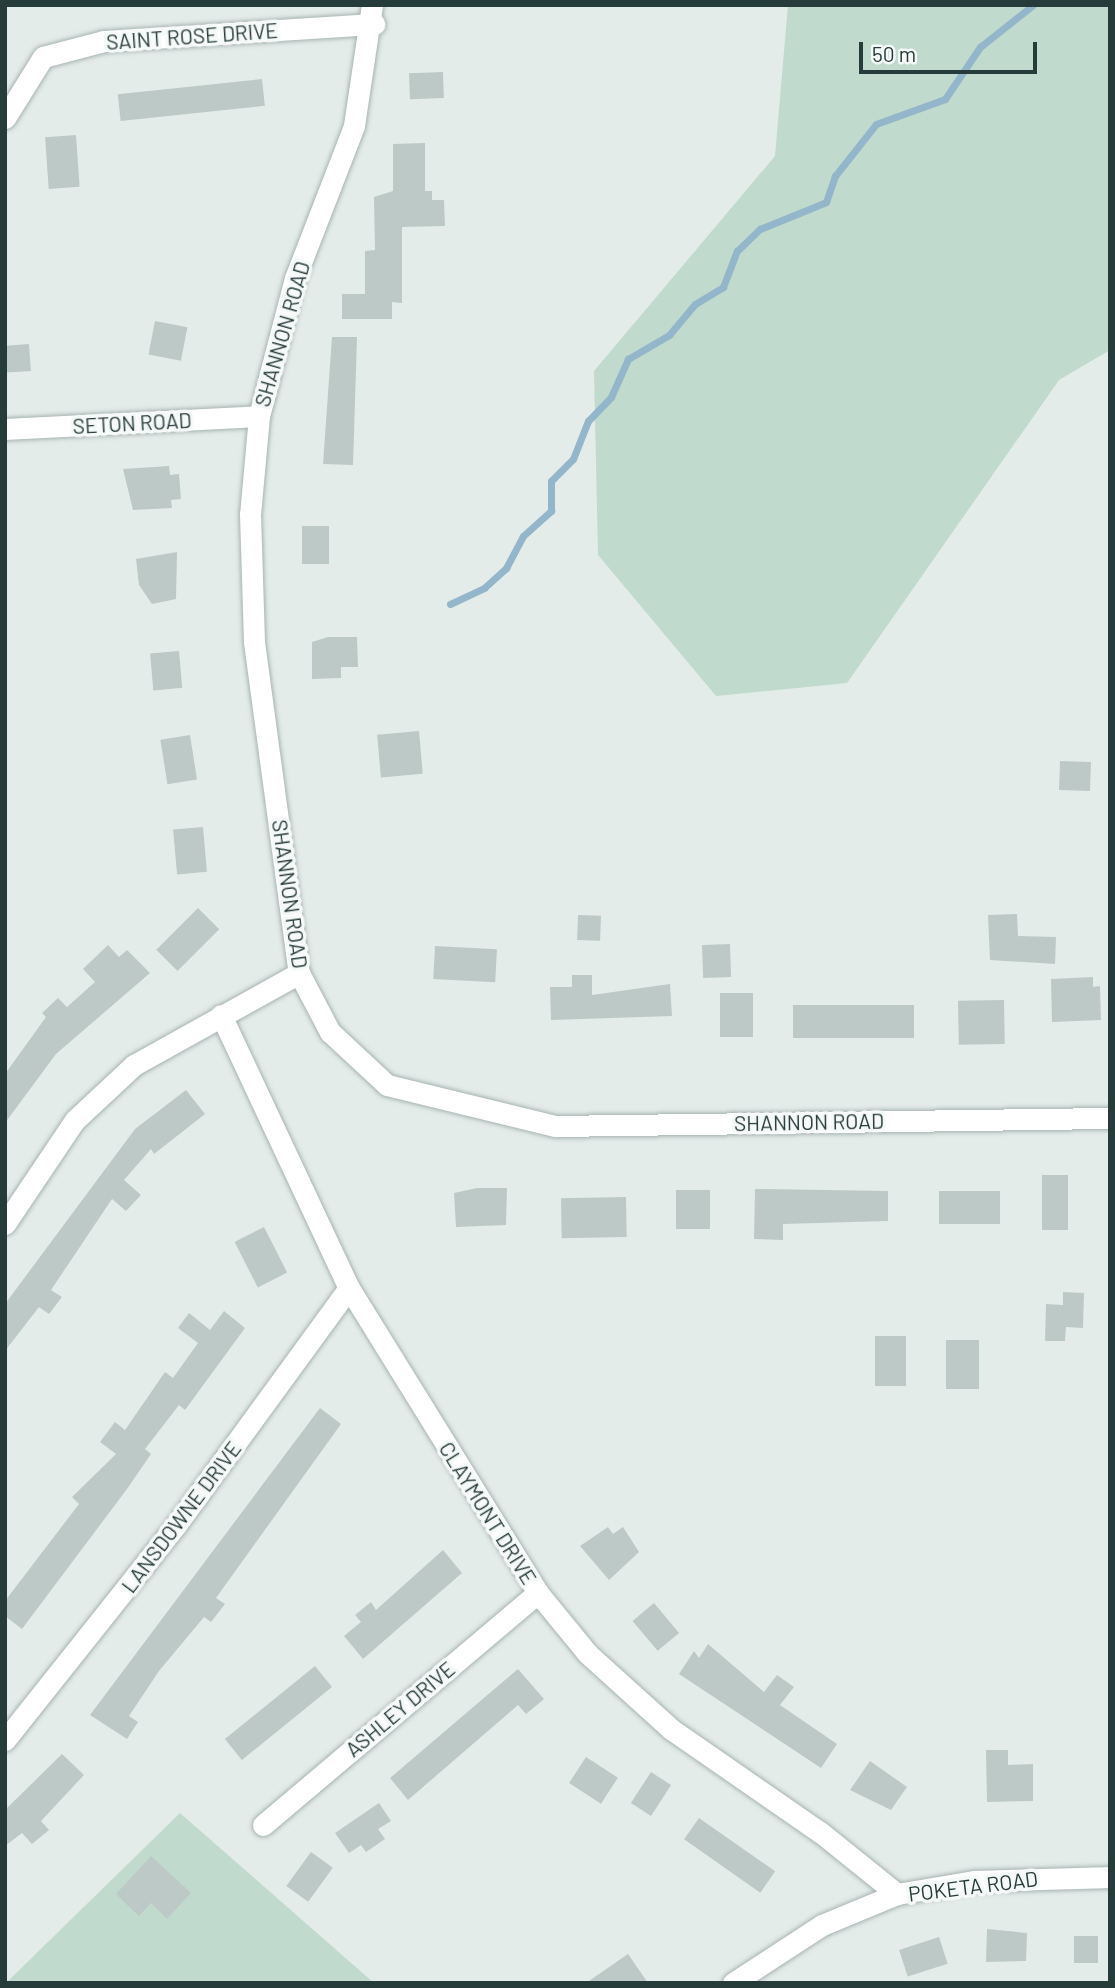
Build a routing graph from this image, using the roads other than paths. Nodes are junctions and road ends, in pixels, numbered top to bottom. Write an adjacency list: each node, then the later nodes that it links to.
1 (373, 15): 2 (street, SAINT ROSE DRIVE); 3 (street, SHANNON ROAD)
2 (5, 118)
3 (259, 416): 4 (street, SETON ROAD); 5 (street, SHANNON ROAD)
4 (5, 429)
5 (299, 973): 6 (street); 7 (street, SHANNON ROAD)
6 (221, 1015): 8 (street); 9 (street, CLAYMONT DRIVE)
7 (1110, 1118)
8 (5, 1224)
9 (349, 1288): 10 (street, CLAYMONT DRIVE); 11 (street, LANSDOWNE DRIVE)
10 (538, 1593): 12 (street, ASHLEY DRIVE); 14 (street, CLAYMONT DRIVE)
11 (5, 1740)
12 (263, 1825)
13 (1110, 1877): 14 (street, POKETA ROAD)
14 (897, 1894): 15 (street, POKETA ROAD)
15 (733, 1983)

